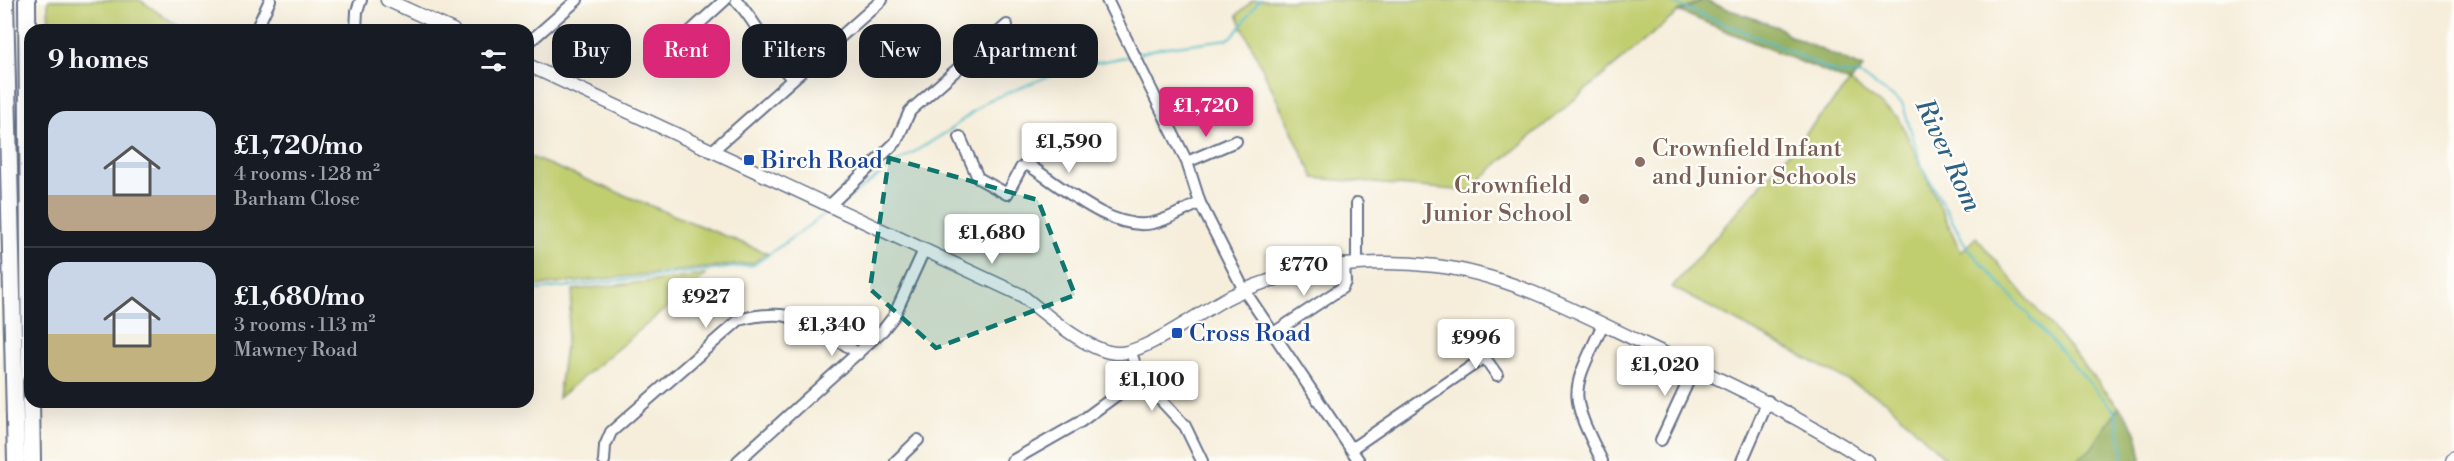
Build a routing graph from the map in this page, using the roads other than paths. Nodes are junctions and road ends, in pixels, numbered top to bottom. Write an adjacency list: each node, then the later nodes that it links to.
1 (5, 0): 44 (highway)
2 (27, 0): 11 (highway)
3 (270, 0): 12 (street)
4 (361, 0): 13 (street)
5 (387, 0): 14 (street)
6 (577, 0): 16 (street)
7 (726, 0): 15 (street)
8 (736, 0): 19 (street)
9 (882, 0): 19 (street)
10 (1107, 0): 23 (street)
11 (27, 24)
12 (259, 24)
13 (356, 24)
14 (440, 24)
15 (699, 24)
16 (534, 38)
17 (534, 68): 22 (street)
18 (953, 73): 26 (street)
19 (792, 79): 22 (street)
20 (960, 137): 24 (street)
21 (1236, 141): 23 (street)
22 (712, 151): 26 (street)
23 (1187, 162): 24 (street)
24 (1200, 203): 29 (street)
25 (1357, 203): 28 (street)
26 (834, 208): 27 (street)
27 (924, 250): 32 (street); 33 (street)
28 (1351, 264): 29 (street); 30 (street); 31 (street)
29 (1244, 290): 31 (street); 32 (street)
30 (1604, 324): 34 (street); 52 (street)
31 (1272, 334): 41 (street)
32 (1131, 353): 36 (street)
33 (858, 354): 46 (street); 47 (street)
34 (1695, 367): 37 (street); 40 (street)
35 (1497, 375): 41 (street)
36 (1140, 378): 49 (street); 50 (street)
37 (1768, 401): 53 (street); 54 (street)
38 (31, 408): 45 (highway)
39 (918, 440): 42 (street)
40 (1661, 440)
41 (1351, 449): 51 (street)
42 (910, 457): 48 (street)
43 (2454, 457): 55 (street)
44 (15, 461)
45 (32, 461)
46 (604, 461)
47 (738, 461)
48 (896, 461)
49 (1012, 461)
50 (1202, 461)
51 (1359, 461)
52 (1602, 461)
53 (1742, 461)
54 (1867, 461)
55 (2452, 461)

